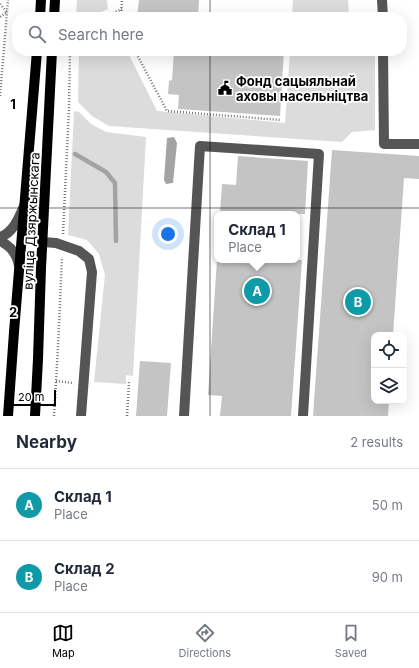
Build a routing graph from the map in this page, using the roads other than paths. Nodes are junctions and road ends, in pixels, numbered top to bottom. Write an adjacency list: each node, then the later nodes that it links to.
1 (41, 0): 4 (main road)
2 (55, 0): 5 (main road)
3 (382, 0): 6 (lane)
4 (40, 12)
5 (54, 12)
6 (383, 12)
7 (37, 56): 11 (main road, вуліца Дзяржынскага)
8 (52, 56): 14 (main road, вуліца Дзяржынскага)
9 (383, 56): 10 (lane)
10 (419, 144)
11 (24, 206): 12 (lane); 15 (main road, вуліца Дзяржынскага)
12 (0, 237)
13 (0, 240): 15 (lane)
14 (43, 242): 17 (main road, вуліца Дзяржынскага); 18 (lane)
15 (19, 266): 16 (main road, вуліца Дзяржынскага)
16 (8, 416)
17 (35, 416)
18 (81, 416)
19 (184, 416): 20 (lane)
20 (303, 416)

